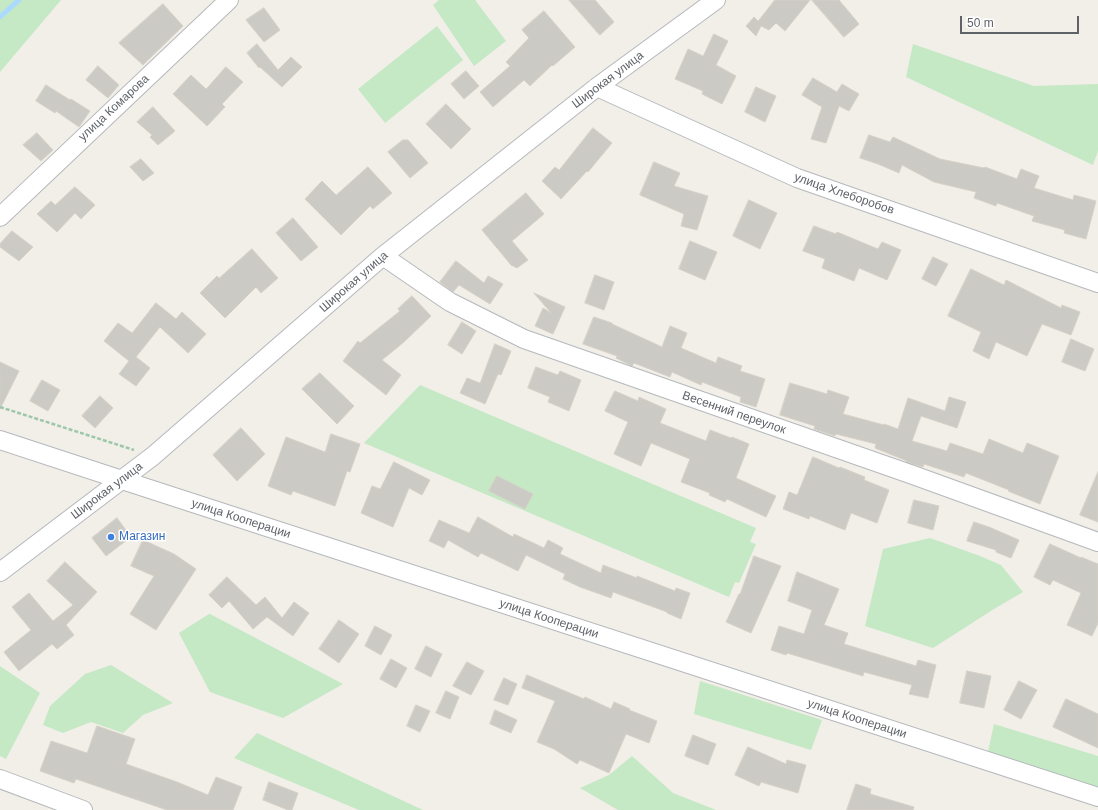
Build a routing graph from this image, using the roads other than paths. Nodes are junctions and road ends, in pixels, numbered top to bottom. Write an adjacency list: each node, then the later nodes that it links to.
1 (228, 0): 4 (street, улица Комарова)
2 (716, 0): 3 (street, Широкая улица)
3 (597, 87): 5 (street, Широкая улица); 6 (street, улица Хлеборобов)
4 (0, 217)
5 (383, 256): 8 (street, Широкая улица); 9 (street, Весенний переулок)
6 (1098, 283)
7 (0, 440): 8 (street, улица Кооперации)
8 (122, 480): 10 (street, Широкая улица); 12 (street, улица Кооперации)
9 (1098, 542)
10 (0, 572)
11 (0, 779): 13 (street)
12 (1098, 797)
13 (83, 810)

